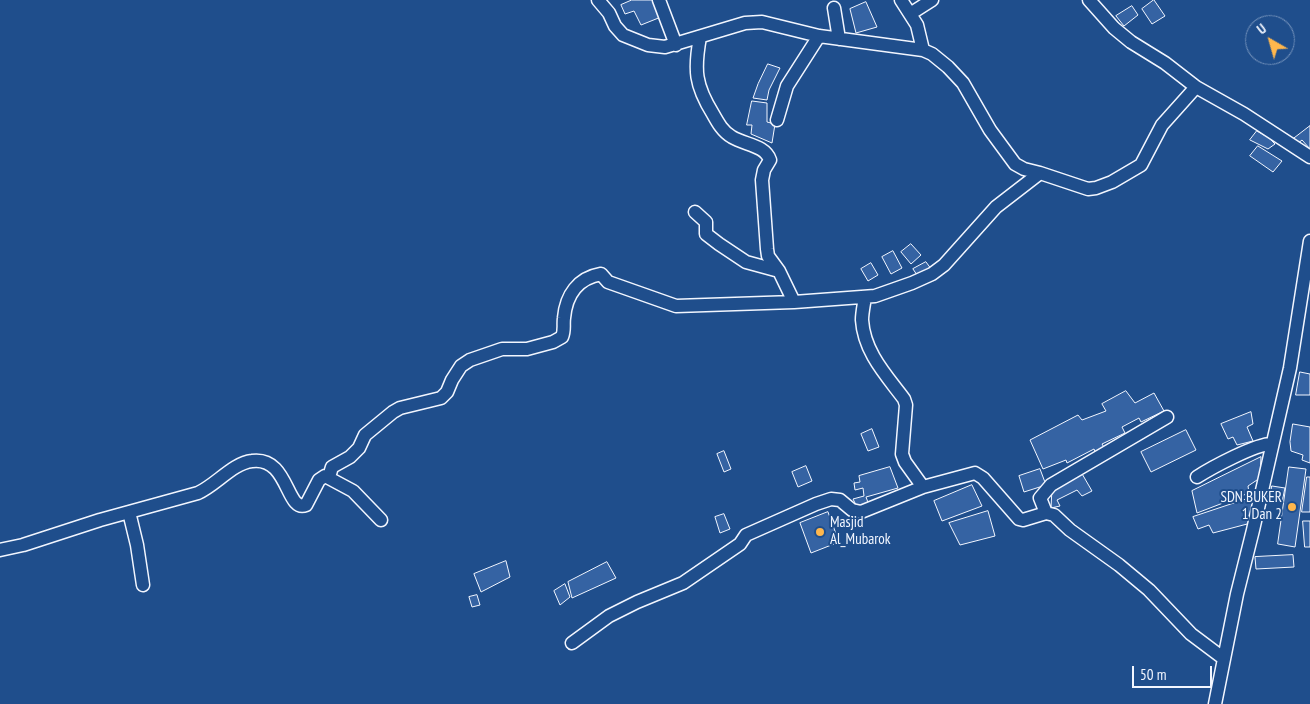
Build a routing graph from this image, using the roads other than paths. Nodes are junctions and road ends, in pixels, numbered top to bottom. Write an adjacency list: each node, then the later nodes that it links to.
1 (659, 0): 11 (street)
2 (901, 0): 7 (street)
3 (932, 0): 7 (street)
4 (1089, 0): 13 (street)
5 (603, 1): 11 (street)
6 (834, 8): 10 (street)
7 (910, 14): 12 (street)
8 (820, 36): 9 (street); 10 (street); 14 (street)
9 (700, 37): 11 (street); 19 (street)
10 (839, 39): 12 (street)
11 (676, 45)
12 (923, 50): 16 (street)
13 (1196, 87): 15 (street); 16 (street)
14 (777, 120)
15 (1310, 157)
16 (1040, 173): 20 (street)
17 (695, 212): 19 (street)
18 (1310, 241): 23 (street)
19 (779, 271): 21 (street)
20 (865, 297): 21 (street); 26 (street)
21 (794, 302): 24 (street)
22 (1167, 417): 28 (street)
23 (1272, 444): 25 (street); 33 (street)
24 (329, 477): 27 (street); 29 (street)
25 (1197, 477)
26 (923, 487): 28 (street); 32 (street)
27 (129, 512): 30 (street); 31 (street)
28 (1046, 513): 33 (street)
29 (382, 520)
30 (0, 550)
31 (143, 585)
32 (572, 643)
33 (1223, 658): 34 (street)
34 (1215, 704)

